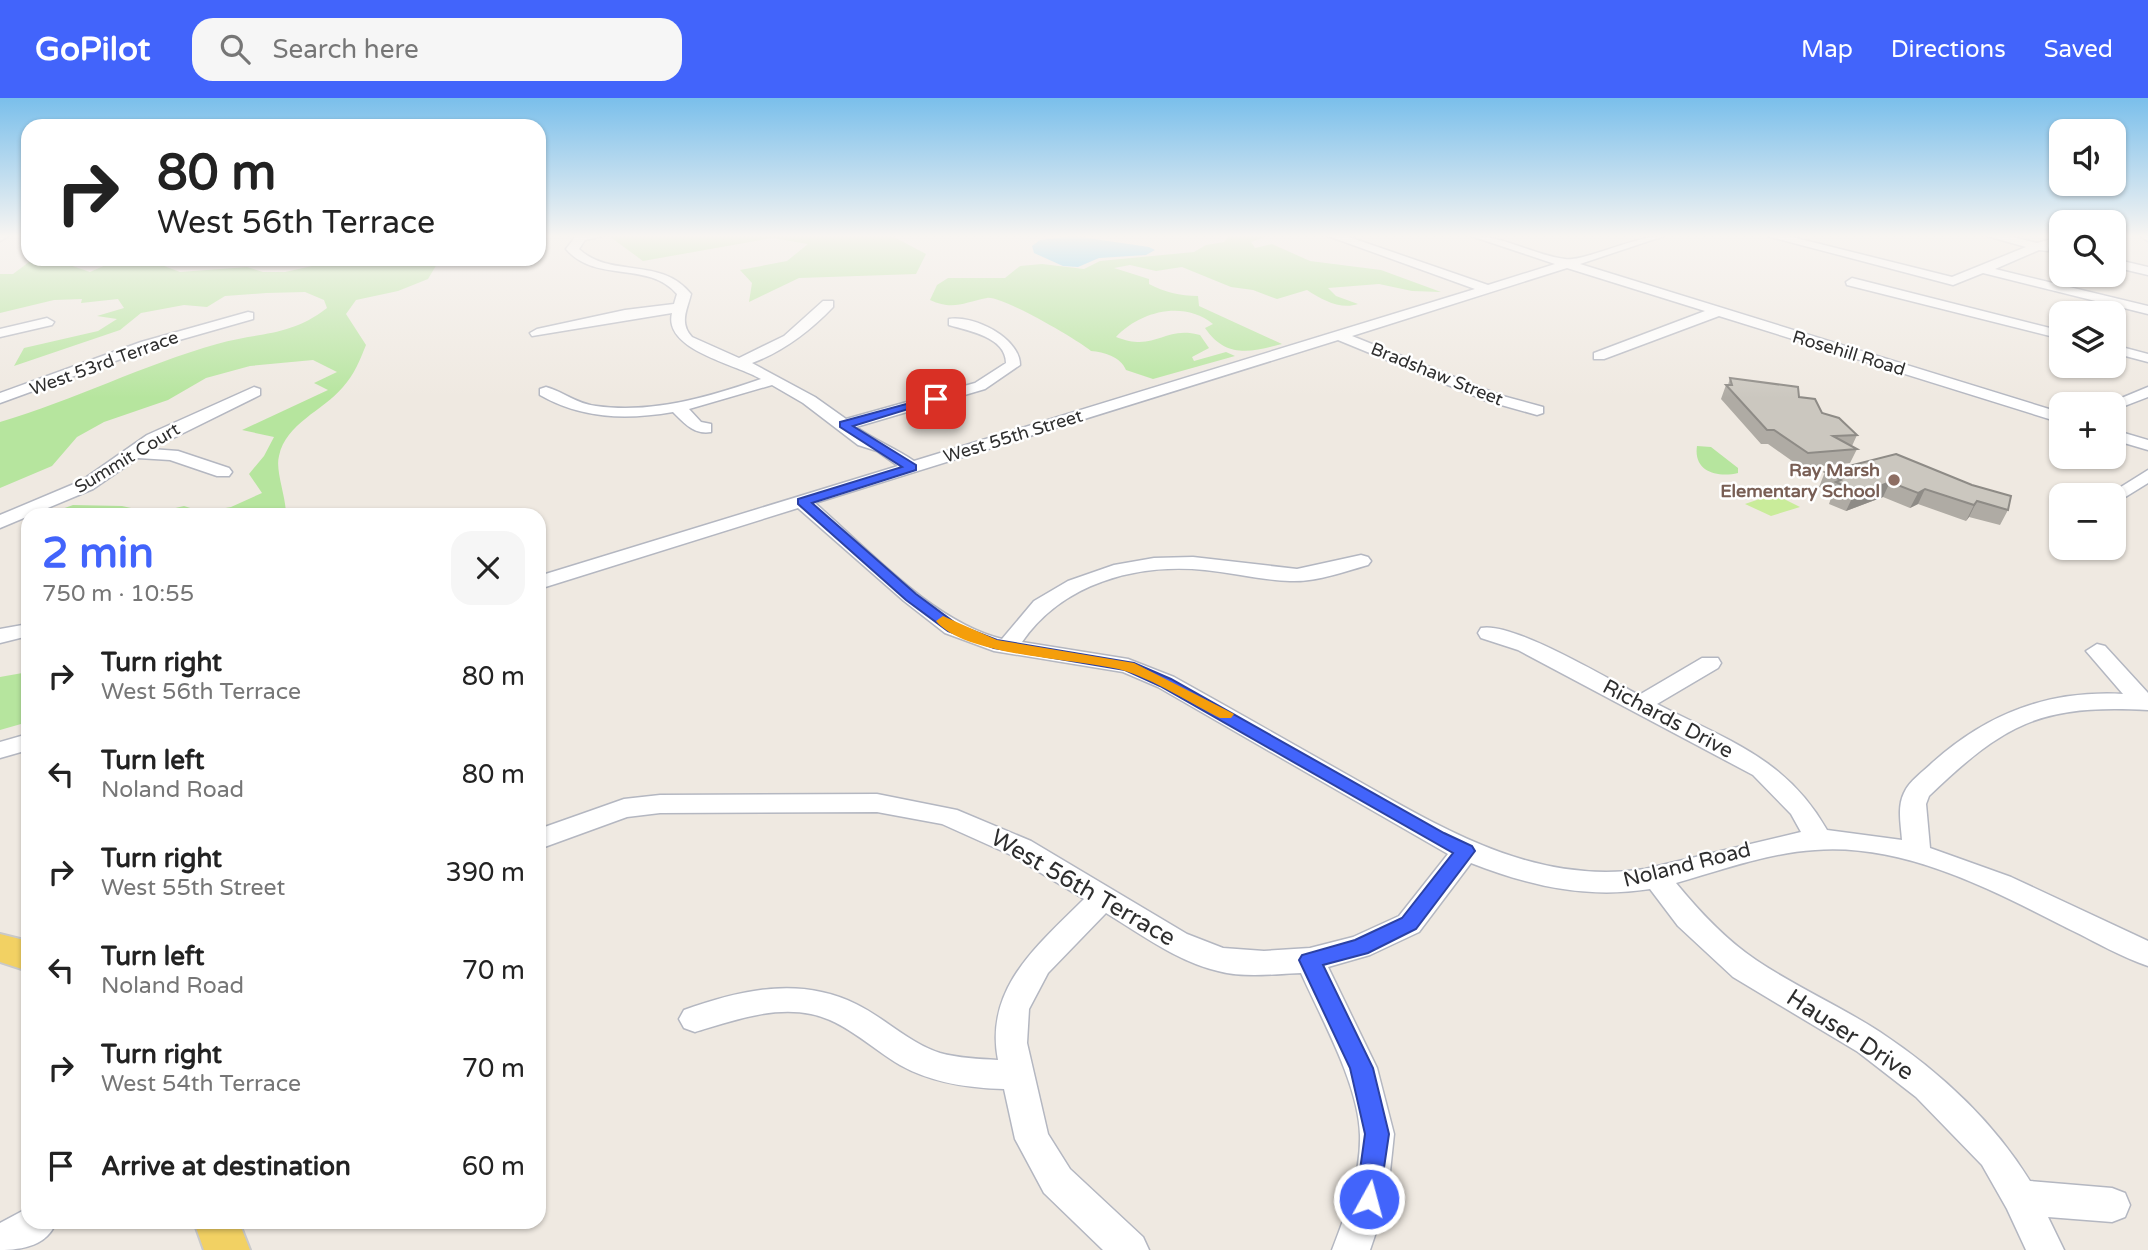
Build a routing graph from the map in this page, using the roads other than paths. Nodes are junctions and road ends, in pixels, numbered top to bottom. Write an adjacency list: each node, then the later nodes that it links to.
1 (682, 290): 7 (street)
2 (1486, 290): 16 (street, West 55th Street)
3 (1645, 290): 9 (street, Rosehill Road)
4 (1887, 290): 13 (street)
5 (2066, 290): 8 (street)
6 (828, 304): 20 (street)
7 (678, 308): 15 (street); 20 (street)
8 (2148, 310)
9 (1716, 312): 18 (street); 31 (street, Rosehill Road)
10 (247, 316): 27 (street, West 53rd Terrace)
11 (47, 322): 14 (street)
12 (954, 322): 21 (street)
13 (2049, 332)
14 (0, 333)
15 (537, 333)
16 (1338, 335): 30 (street, Bradshaw Street); 38 (street, West 55th Street)
17 (2126, 352): 19 (street)
18 (1599, 356)
19 (2148, 358)
20 (741, 362): 23 (street)
21 (1013, 365): 22 (street); 32 (street)
22 (1032, 366)
23 (774, 380): 29 (street); 32 (street)
24 (254, 392): 37 (street, Summit Court)
25 (546, 392): 29 (street)
26 (2148, 392): 28 (street)
27 (0, 398)
28 (2126, 400)
29 (676, 406): 33 (street)
30 (1537, 410)
31 (2049, 414)
32 (844, 425): 35 (street)
33 (705, 428)
34 (2126, 439): 36 (street)
35 (864, 441): 38 (street); 40 (street)
36 (2148, 445)
37 (134, 453): 39 (street); 44 (street, Summit Court)
38 (912, 468): 40 (street, West 55th Street)
39 (223, 472)
40 (894, 473): 43 (street, West 55th Street)
41 (2148, 475): 42 (street)
42 (2126, 491)
43 (803, 502): 48 (street, West 55th Street); 52 (street, Noland Road)
44 (33, 508)
45 (21, 513): 46 (street, Summit Court)
46 (0, 522)
47 (1361, 561): 52 (street)
48 (546, 581)
49 (21, 632): 51 (street)
50 (1489, 634): 56 (street, Richards Drive)
51 (0, 636)
52 (1008, 646): 61 (street, Noland Road)
53 (2097, 651): 55 (street)
54 (1710, 663): 56 (street)
55 (2146, 703): 62 (street)
56 (1639, 705): 60 (street, Richards Drive)
57 (21, 744): 58 (street)
58 (0, 750)
59 (546, 836): 64 (street, West 56th Terrace)
60 (1819, 840): 62 (street, Noland Road); 63 (street, Noland Road)
61 (1465, 851): 63 (street, Noland Road); 66 (street, West 56th Terrace)
62 (1917, 854): 65 (street, Noland Road)
63 (1655, 876): 69 (street, Hauser Drive)
64 (1103, 898): 66 (street, West 56th Terrace); 68 (street)
65 (2148, 954)
66 (1310, 960): 76 (street)
67 (695, 1019): 68 (street)
68 (1018, 1075): 75 (street)
69 (2020, 1197): 70 (street); 77 (street, Hauser Drive)
70 (2112, 1205)
71 (25, 1229): 73 (street)
72 (220, 1229): 74 (main road)
73 (0, 1243)
74 (228, 1250)
75 (1130, 1250)
76 (1351, 1250)
77 (2045, 1250)

